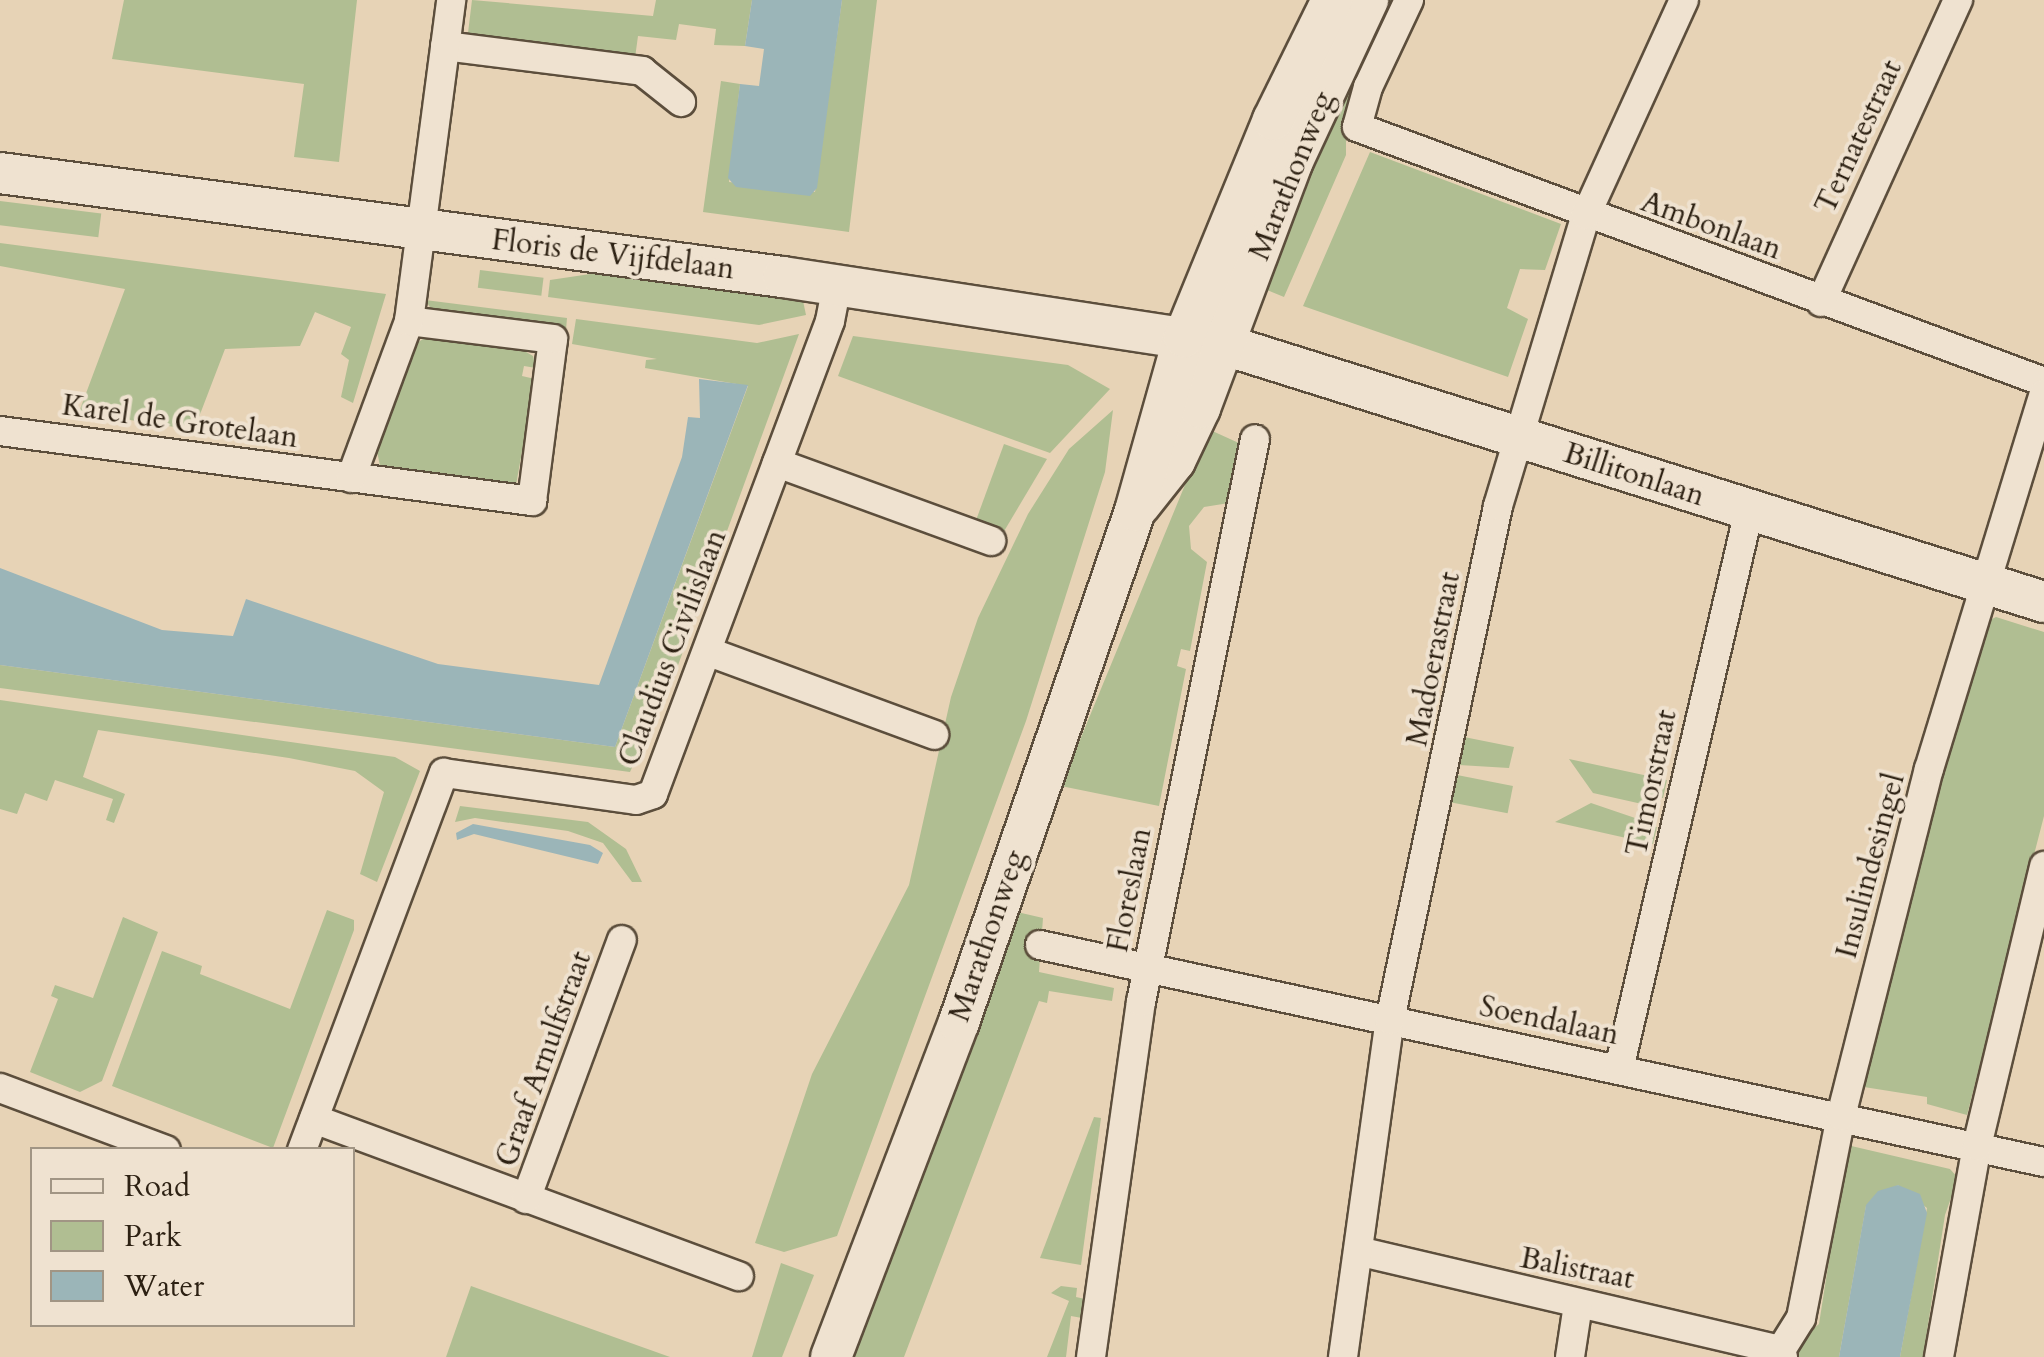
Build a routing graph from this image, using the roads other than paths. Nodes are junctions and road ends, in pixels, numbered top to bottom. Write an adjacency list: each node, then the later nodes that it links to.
1 (451, 0): 7 (street)
2 (1332, 0): 15 (street, Marathonweg)
3 (1368, 0): 16 (street, Marathonweg)
4 (1409, 0): 10 (street, Ambonlaan)
5 (1684, 0): 10 (street, Madoerastraat)
6 (1958, 0): 13 (street, Ternatestraat)
7 (445, 46): 8 (street); 11 (street)
8 (681, 102)
9 (0, 173): 11 (street, Floris de Vijfdelaan)
10 (1586, 215): 13 (street, Ambonlaan); 20 (street, Madoerastraat)
11 (421, 230): 12 (street, Floris de Vijfdelaan); 14 (street)
12 (837, 286): 15 (street, Floris de Vijfdelaan); 22 (street, Claudius Civilislaan)
13 (1821, 302): 17 (street, Ambonlaan)
14 (408, 322): 23 (street); 23 (street, Karel de Grotelaan)
15 (1184, 337): 16 (street, Floris de Vijfdelaan); 24 (street, Marathonweg)
16 (1225, 345): 20 (street, Billitonlaan); 24 (street, Marathonweg)
17 (2044, 382)
18 (2044, 394): 27 (street, Insulindesingel)
19 (0, 430): 23 (street, Karel de Grotelaan)
20 (1518, 438): 25 (street, Billitonlaan); 35 (street, Madoerastraat)
21 (1254, 439): 34 (street, Floreslaan)
22 (777, 462): 26 (street); 29 (street, Claudius Civilislaan)
23 (352, 478)
24 (1135, 511): 49 (street, Marathonweg)
25 (1749, 511): 27 (street, Billitonlaan); 36 (street, Timorstraat)
26 (991, 541)
27 (1987, 585): 28 (street, Billitonlaan); 38 (street, Insulindesingel)
28 (2044, 602)
29 (709, 652): 30 (street); 39 (street, Claudius Civilislaan)
30 (934, 735)
31 (2044, 866): 40 (street)
32 (622, 940): 44 (street, Graaf Arnulfstraat)
33 (1040, 945): 34 (street, Soendalaan)
34 (1148, 966): 35 (street, Soendalaan); 50 (street, Floreslaan)
35 (1390, 1020): 36 (street, Soendalaan); 45 (street, Madoerastraat)
36 (1619, 1069): 38 (street, Soendalaan)
37 (0, 1088): 41 (street)
38 (1841, 1116): 40 (street, Soendalaan); 48 (street, Insulindesingel)
39 (314, 1119): 42 (street, Claudius Civilislaan); 44 (street, Graaf Arnulfstraat)
40 (1977, 1146): 43 (street, Soendalaan); 53 (street)
41 (158, 1147)
42 (303, 1147)
43 (2044, 1162)
44 (526, 1200): 46 (street, Graaf Arnulfstraat)
45 (1362, 1252): 47 (street, Balistraat); 51 (street, Madoerastraat)
46 (739, 1276)
47 (1578, 1305): 48 (street, Balistraat); 52 (street)
48 (1782, 1354)
49 (831, 1357)
50 (1091, 1357)
51 (1342, 1357)
52 (1570, 1357)
53 (1939, 1357)

